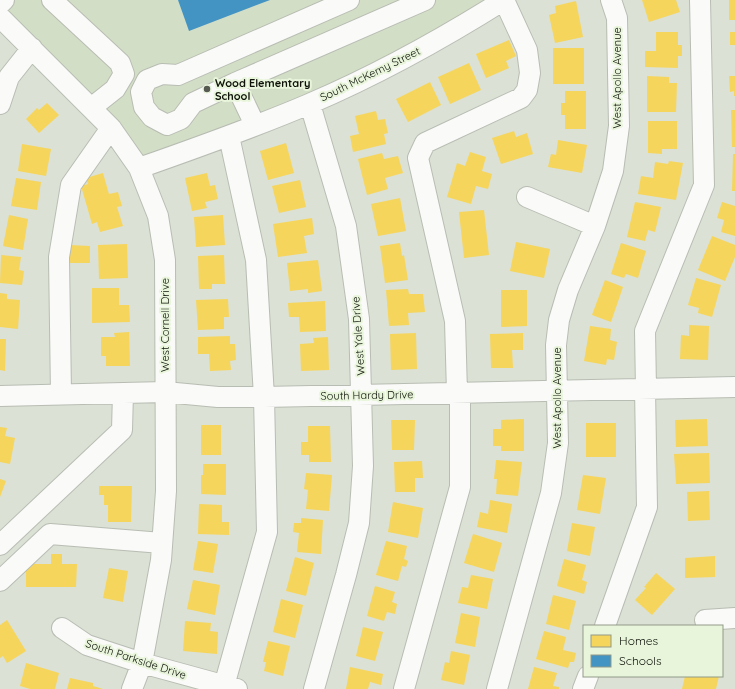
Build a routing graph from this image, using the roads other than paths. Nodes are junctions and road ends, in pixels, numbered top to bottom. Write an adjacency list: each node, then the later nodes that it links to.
1 (4, 0): 8 (street)
2 (52, 0): 14 (street)
3 (349, 0): 11 (street)
4 (425, 0): 11 (street)
5 (504, 0): 13 (street, South McKemy Street); 26 (street)
6 (611, 0): 20 (street, West Apollo Avenue)
7 (700, 0): 22 (street)
8 (0, 4)
9 (0, 17): 10 (street, West Cornell Drive)
10 (32, 48): 12 (street); 14 (street, West Cornell Drive)
11 (235, 83): 15 (street)
12 (0, 104)
13 (310, 104): 15 (street, South McKemy Street); 28 (street, West Yale Drive)
14 (91, 108): 16 (street, West Cornell Drive)
15 (255, 125): 17 (street, South McKemy Street)
16 (111, 128): 18 (street, West Cornell Drive); 27 (street)
17 (229, 136): 18 (street, South McKemy Street); 30 (street)
18 (139, 168): 24 (street, West Cornell Drive)
19 (527, 197): 20 (street)
20 (595, 226): 23 (street, West Apollo Avenue)
21 (735, 387): 22 (street, South Hardy Drive)
22 (645, 389): 23 (street, South Hardy Drive); 36 (street)
23 (557, 391): 26 (street, South Hardy Drive); 44 (street, West Apollo Avenue)
24 (165, 392): 25 (street, South Hardy Drive); 30 (street, South Hardy Drive); 31 (street, West Cornell Drive)
25 (124, 393): 27 (street, South Hardy Drive); 32 (street)
26 (458, 393): 28 (street, South Hardy Drive); 43 (street)
27 (62, 394): 29 (street, South Hardy Drive)
28 (362, 395): 30 (street, South Hardy Drive); 42 (street, West Yale Drive)
29 (0, 396)
30 (264, 397): 40 (street)
31 (162, 543): 33 (street); 38 (street, West Cornell Drive)
32 (0, 545)
33 (0, 581)
34 (735, 618): 35 (street)
35 (705, 620)
36 (605, 625)
37 (62, 628): 38 (street, South Parkside Drive)
38 (142, 662): 40 (street, South Parkside Drive); 41 (street, West Cornell Drive)
39 (588, 677): 45 (street)
40 (230, 688)
41 (132, 689)
42 (314, 689)
43 (404, 689)
44 (497, 689)
45 (583, 689)

